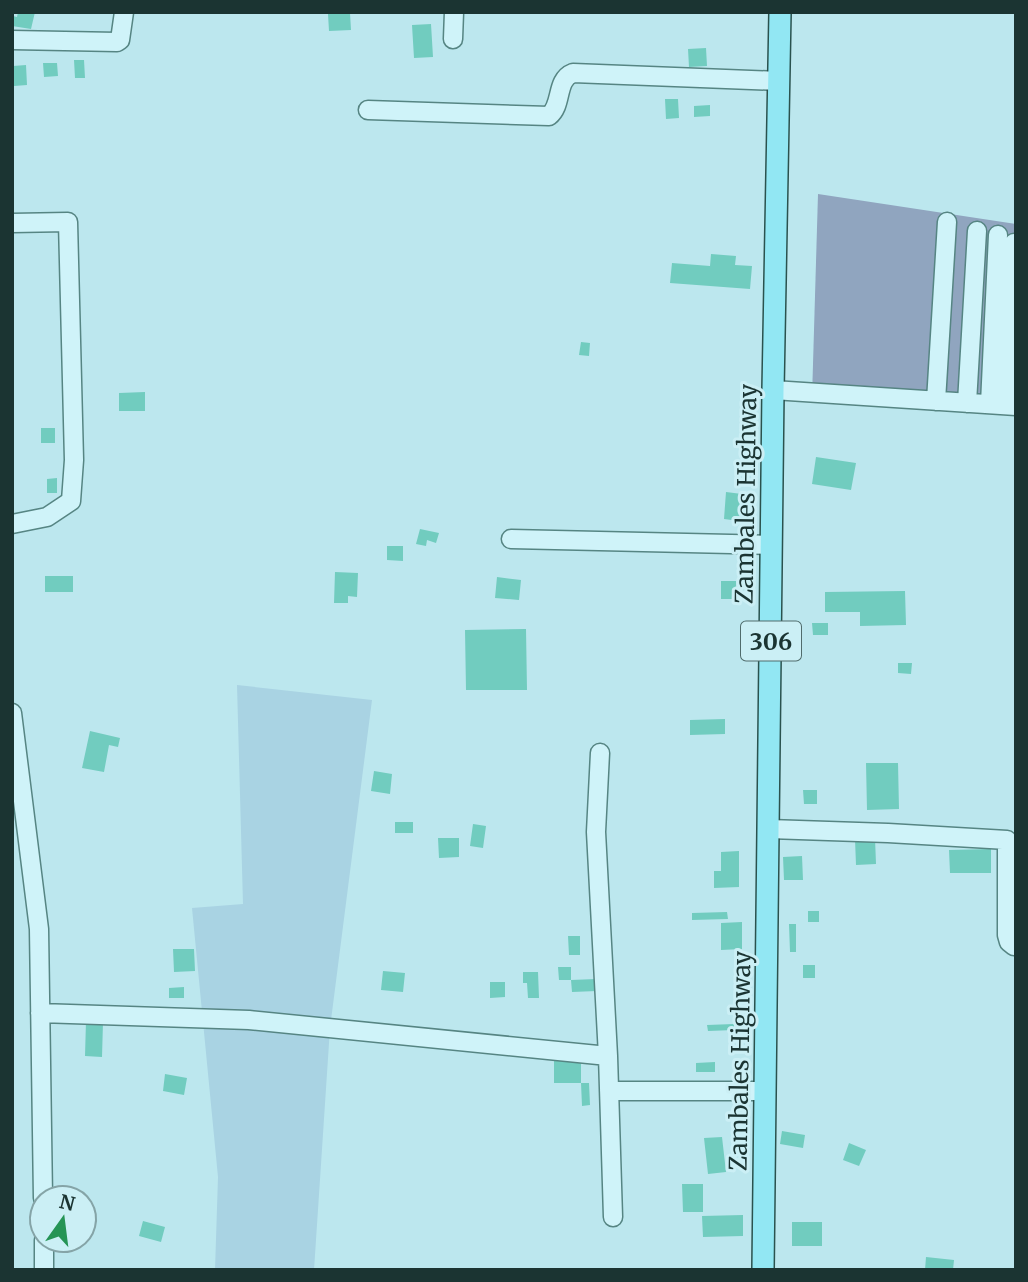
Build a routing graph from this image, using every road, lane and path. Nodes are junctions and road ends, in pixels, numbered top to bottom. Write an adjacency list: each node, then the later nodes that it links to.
1 (124, 12): 5 (street)
2 (454, 12): 4 (street)
3 (780, 12): 6 (main road, Zambales Highway / 306)
4 (453, 39)
5 (12, 40)
6 (779, 81): 7 (street); 12 (main road, Zambales Highway / 306)
7 (368, 110)
8 (947, 222): 13 (street)
9 (12, 223): 16 (street)
10 (977, 231): 14 (street)
11 (1006, 239): 15 (street)
12 (773, 390): 13 (street); 18 (main road, Zambales Highway / 306)
13 (936, 401): 14 (street)
14 (967, 402): 15 (street)
15 (1004, 405)
16 (12, 524)
17 (511, 539): 18 (street)
18 (772, 545): 21 (main road, Zambales Highway / 306)
19 (12, 713): 23 (street)
20 (600, 753): 24 (street)
21 (769, 829): 22 (street); 26 (main road, Zambales Highway / 306)
22 (1014, 946)
23 (40, 1013): 24 (street); 27 (street)
24 (608, 1056): 25 (street)
25 (609, 1091): 26 (street); 28 (street)
26 (766, 1091): 29 (main road, Zambales Highway / 306)
27 (43, 1184)
28 (613, 1217)
29 (763, 1270)

